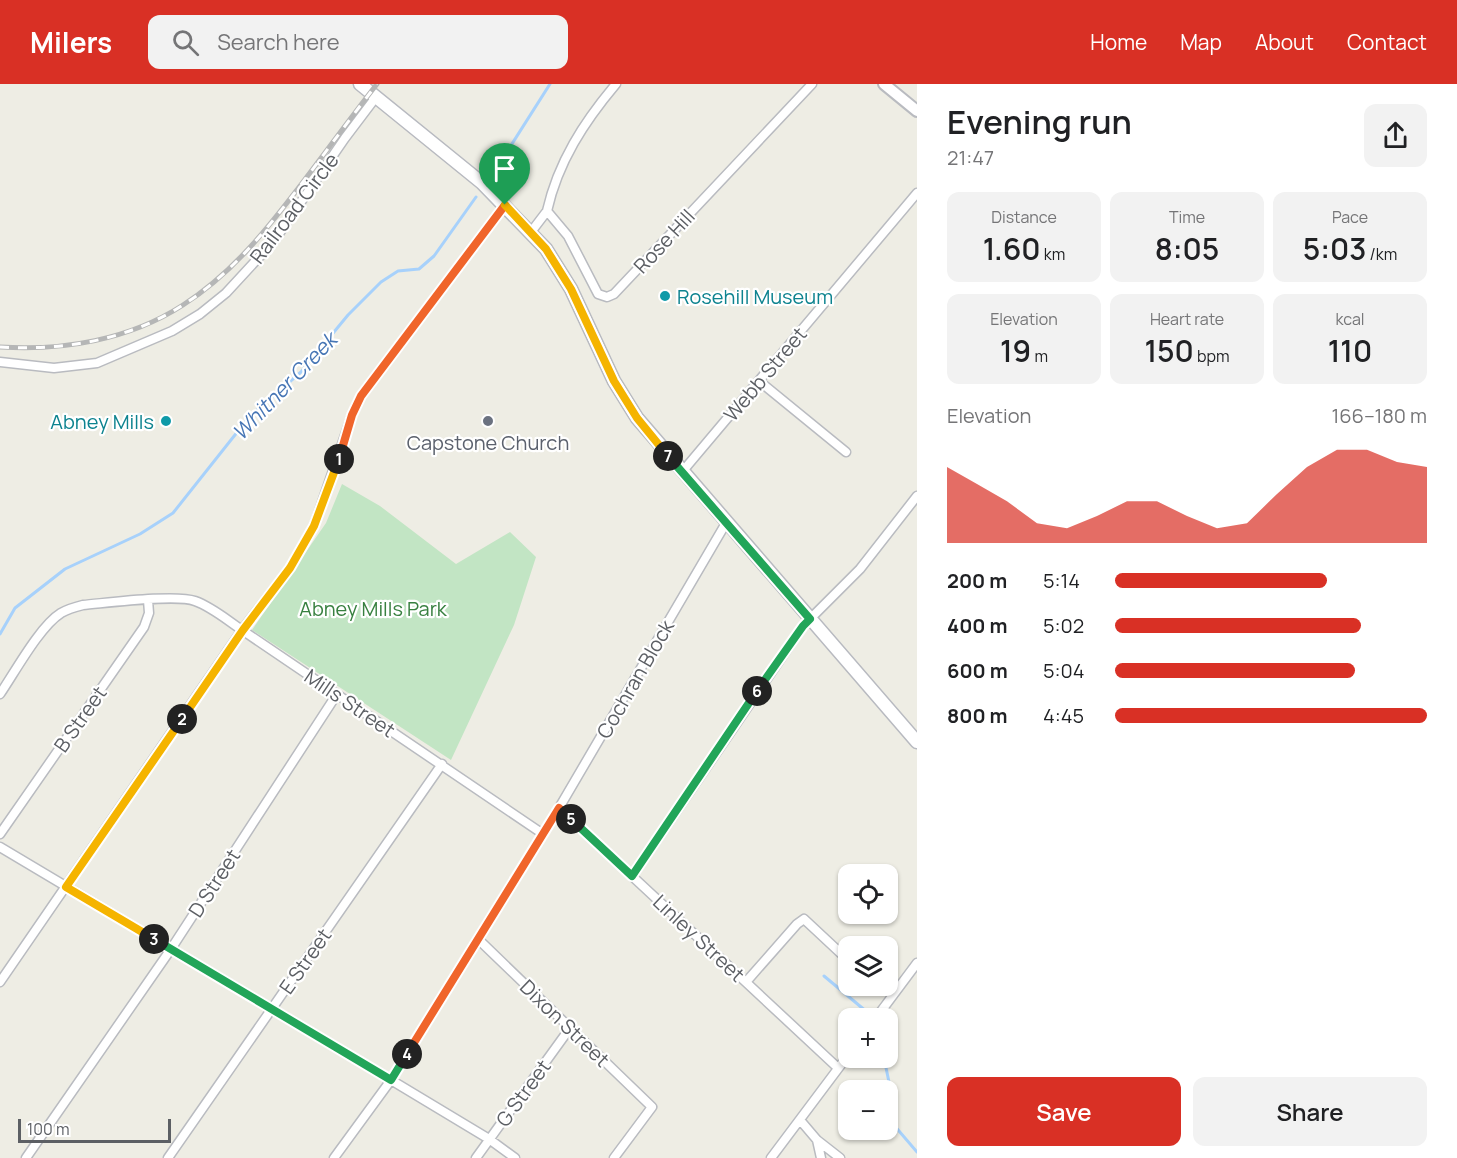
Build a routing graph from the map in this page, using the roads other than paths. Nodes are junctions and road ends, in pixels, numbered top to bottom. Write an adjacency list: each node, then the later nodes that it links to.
1 (360, 84): 5 (main road)
2 (616, 84): 9 (street)
3 (812, 84): 9 (street, Rose Hill)
4 (884, 84): 6 (street)
5 (376, 97): 8 (main road); 11 (street, Railroad Circle)
6 (917, 111)
7 (917, 193): 12 (street, Webb Street)
8 (505, 205): 10 (main road); 19 (street)
9 (547, 211): 10 (street)
10 (531, 232): 14 (main road)
11 (0, 362)
12 (759, 381): 13 (street); 14 (street, Webb Street)
13 (846, 453)
14 (682, 472): 16 (main road)
15 (917, 496): 18 (street)
16 (726, 523): 18 (main road); 24 (street, Cochran Block)
17 (148, 600): 19 (street, Mills Street); 20 (street, Mills Street); 25 (street, B Street)
18 (810, 619): 22 (main road); 28 (street)
19 (243, 630): 21 (street, Mills Street); 29 (street)
20 (0, 694)
21 (337, 694): 23 (street, Mills Street); 31 (street, D Street)
22 (917, 742)
23 (442, 764): 26 (street, Mills Street); 37 (street, E Street)
24 (559, 808): 26 (street, Cochran Block); 28 (street, Linley Street)
25 (0, 834)
26 (543, 834): 30 (street, Cochran Block)
27 (0, 847): 29 (street)
28 (632, 876): 35 (street, Linley Street)
29 (66, 887): 31 (street); 34 (street)
30 (478, 939): 38 (street, Dixon Street); 40 (street, Cochran Block)
31 (171, 949): 37 (street); 44 (street, D Street)
32 (838, 951): 35 (street)
33 (917, 963): 36 (street)
34 (0, 982)
35 (746, 982): 39 (street, Linley Street)
36 (898, 988)
37 (271, 1009): 40 (street); 45 (street, E Street)
38 (570, 1028): 42 (street, G Street); 49 (street, Dixon Street)
39 (838, 1068): 41 (street)
40 (391, 1080): 42 (street); 46 (street, Cochran Block)
41 (800, 1120): 43 (street); 50 (street)
42 (489, 1140): 47 (street, G Street); 48 (street)
43 (817, 1140): 51 (street); 52 (street)
44 (26, 1158)
45 (168, 1158)
46 (334, 1158)
47 (476, 1158)
48 (515, 1158)
49 (614, 1158)
50 (771, 1158)
51 (821, 1158)
52 (840, 1158)

